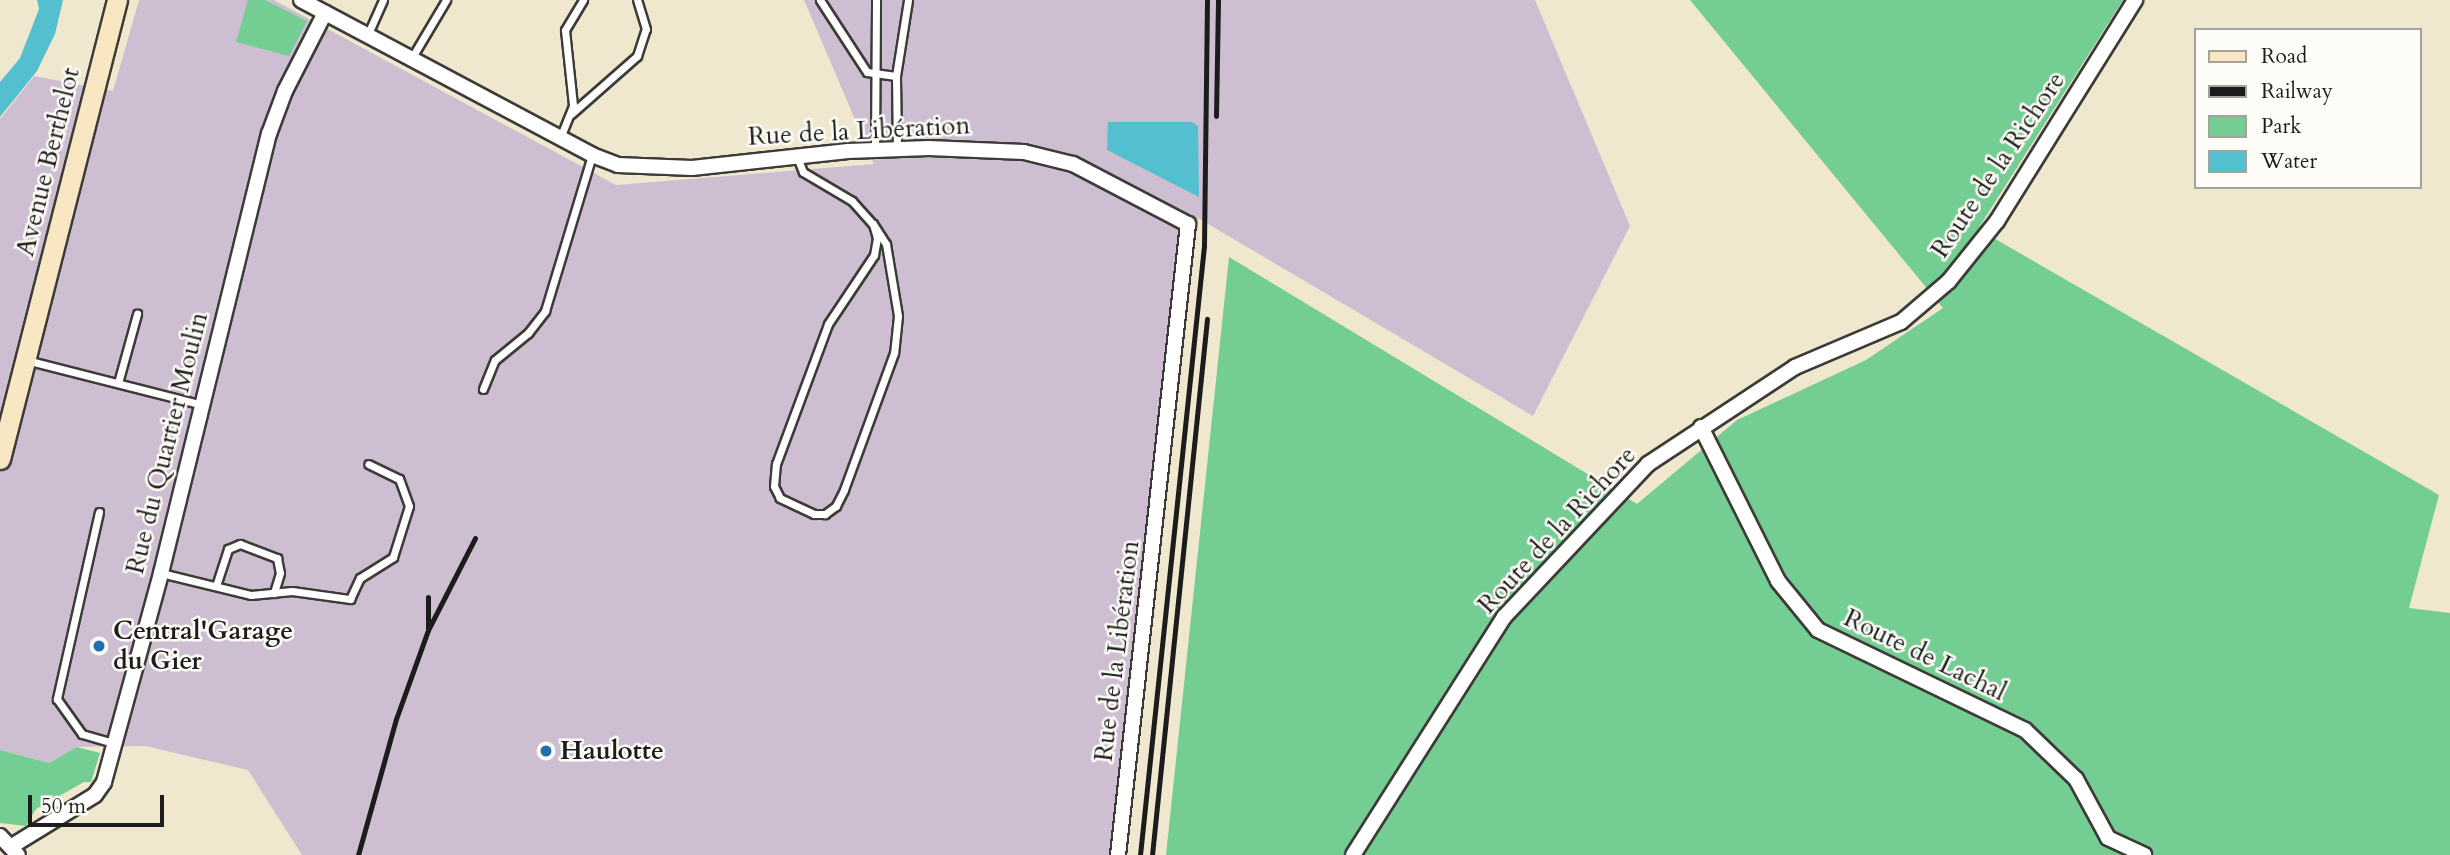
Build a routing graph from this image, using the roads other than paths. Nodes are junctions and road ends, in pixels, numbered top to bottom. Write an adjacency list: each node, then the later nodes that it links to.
1 (117, 0): 24 (main road, Avenue Berthelot)
2 (301, 0): 11 (street, Rue de la Libération)
3 (383, 0): 12 (lane)
4 (446, 0): 13 (lane)
5 (583, 0): 16 (lane)
6 (637, 0): 16 (lane)
7 (820, 0): 14 (lane)
8 (876, 0): 14 (lane)
9 (908, 0): 15 (lane)
10 (2135, 0): 28 (street, Route de la Richore)
11 (325, 13): 12 (street, Rue de la Libération); 27 (street, Rue du Quartier Moulin)
12 (367, 36): 13 (street, Rue de la Libération)
13 (411, 59): 17 (street, Rue de la Libération)
14 (874, 75): 15 (lane); 19 (lane)
15 (896, 76): 18 (lane)
16 (571, 114): 17 (lane)
17 (560, 138): 20 (street, Rue de la Libération)
18 (897, 149): 19 (street, Rue de la Libération); 37 (street, Rue de la Libération)
19 (875, 150): 21 (street, Rue de la Libération)
20 (592, 155): 21 (street, Rue de la Libération); 26 (lane)
21 (797, 157): 22 (lane)
22 (873, 224): 22 (lane)
23 (137, 314): 25 (lane)
24 (25, 359): 25 (lane); 29 (main road, Avenue Berthelot)
25 (118, 383): 27 (lane)
26 (483, 389)
27 (202, 405): 32 (street, Rue du Quartier Moulin)
28 (1701, 427): 38 (street, Route de la Richore); 39 (street, Route de Lachal)
29 (1, 454)
30 (368, 464): 34 (lane)
31 (99, 512): 35 (lane)
32 (161, 573): 33 (lane); 35 (street, Rue du Quartier Moulin)
33 (216, 586): 34 (lane); 34 (lane)
34 (274, 593)
35 (114, 743): 36 (street, Rue du Quartier Moulin)
36 (10, 846)
37 (1118, 855)
38 (1353, 855)
39 (2144, 855)

